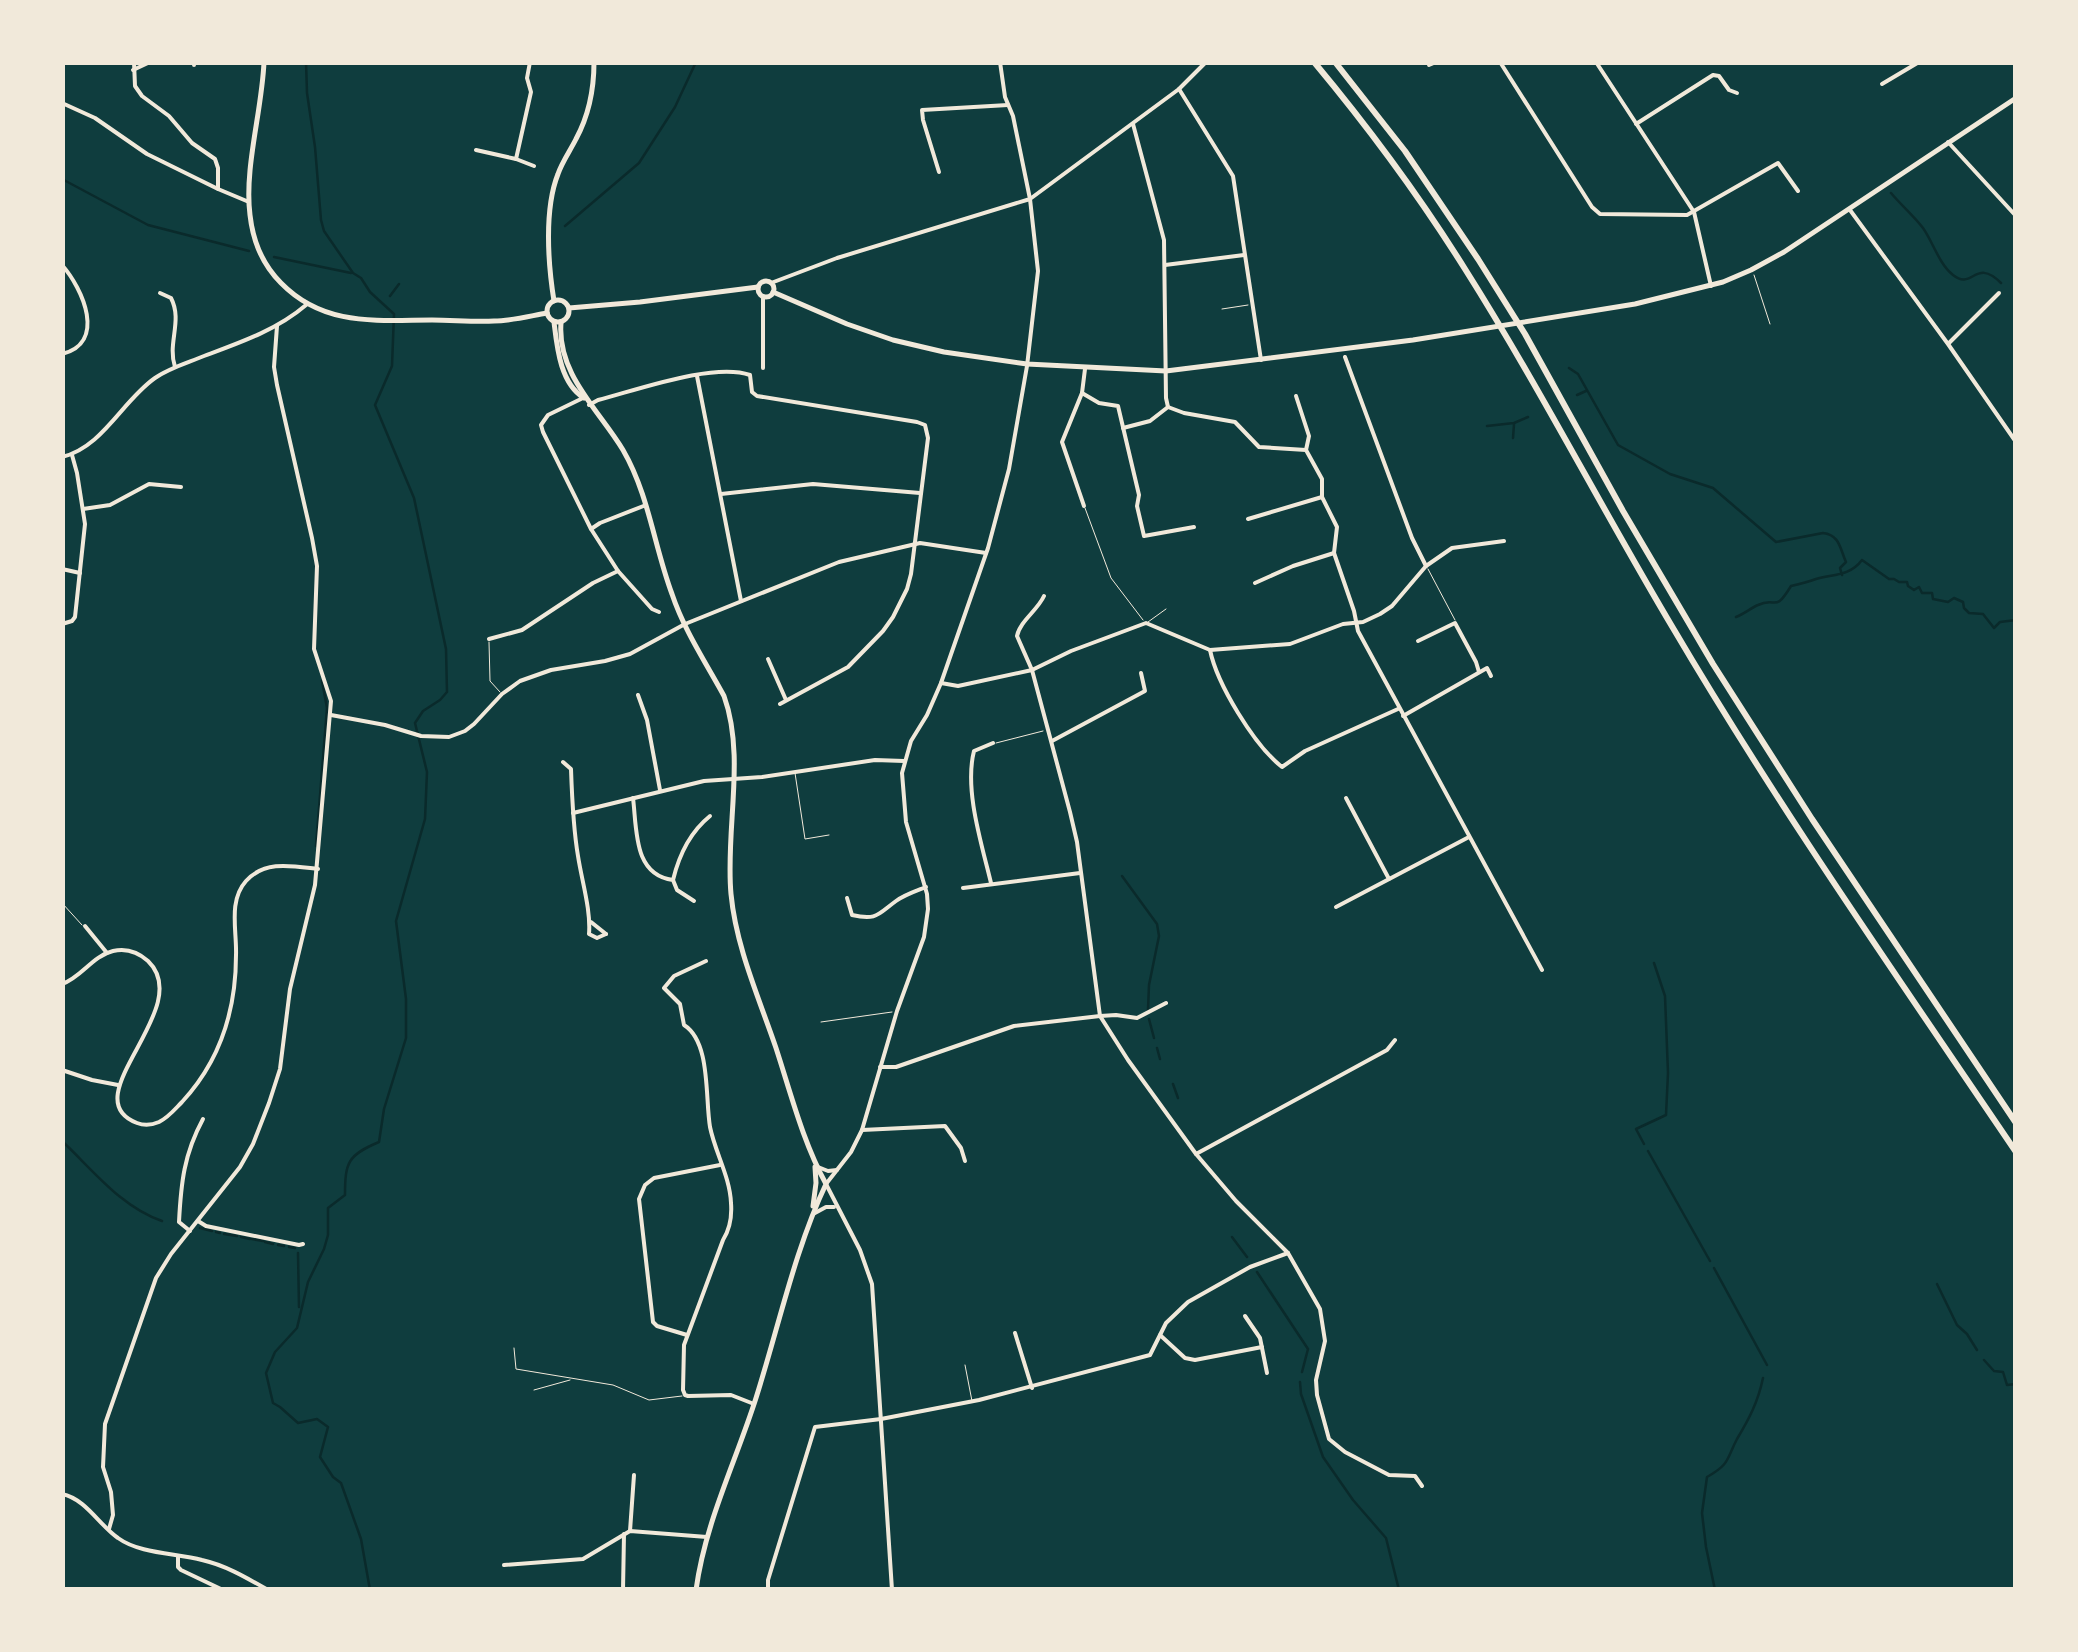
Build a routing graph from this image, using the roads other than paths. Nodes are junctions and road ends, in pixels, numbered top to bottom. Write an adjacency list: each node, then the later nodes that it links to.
1 (134, 62): 15 (street)
2 (150, 62): 15 (street)
3 (264, 62): 32 (main road)
4 (530, 62): 26 (street)
5 (594, 62): 47 (main road)
6 (1000, 62): 21 (street)
7 (1206, 62): 17 (street)
8 (1314, 62): 162 (highway)
9 (1335, 62): 160 (highway)
10 (1436, 62): 14 (street)
11 (1500, 62): 34 (street)
12 (1596, 62): 23 (street)
13 (1918, 62): 16 (street)
14 (1429, 65)
15 (133, 70): 29 (street)
16 (1882, 84)
17 (1179, 89): 22 (street); 36 (street)
18 (1737, 93): 23 (street)
19 (2016, 98): 24 (main road)
20 (62, 103): 29 (street)
21 (1008, 105): 28 (street); 31 (street)
22 (1133, 124): 31 (street); 38 (street)
23 (1636, 124): 34 (street)
24 (1948, 142): 33 (main road); 35 (street)
25 (476, 150): 26 (street)
26 (516, 159): 27 (street)
27 (534, 166)
28 (939, 172)
29 (218, 188): 32 (street)
30 (1798, 192): 34 (street)
31 (1030, 199): 40 (street); 60 (street)
32 (249, 202): 48 (main road)
33 (1849, 208): 39 (main road); 56 (street)
34 (1694, 212): 41 (street)
35 (2016, 216)
36 (1244, 255): 38 (street); 49 (street)
37 (62, 265): 57 (street)
38 (1165, 265): 64 (street)
39 (1751, 270): 41 (main road); 54 (lane)
40 (771, 282): 42 (main road); 43 (main road)
41 (1710, 286): 59 (main road)
42 (758, 287): 46 (main road); 50 (main road)
43 (773, 292): 46 (main road); 60 (main road)
44 (1999, 293): 56 (street)
45 (160, 294): 61 (street)
46 (762, 296): 63 (street)
47 (554, 300): 50 (main road); 52 (main road)
48 (306, 304): 52 (main road); 55 (street)
49 (1253, 305): 51 (lane); 59 (street)
50 (569, 308): 53 (main road)
51 (1222, 309)
52 (547, 313): 53 (main road)
53 (557, 322): 68 (main road)
54 (1770, 324)
55 (277, 326): 61 (street); 118 (street)
56 (1948, 344): 72 (street)
57 (62, 354)
58 (1345, 357): 90 (street)
59 (1261, 360): 64 (main road)
60 (1027, 364): 62 (main road); 89 (street)
61 (176, 366): 74 (street)
62 (1085, 366): 64 (main road); 66 (street)
63 (763, 368)
64 (1166, 371): 70 (street)
65 (696, 376): 69 (street); 77 (street); 78 (street)
66 (1082, 392): 71 (street); 81 (street)
67 (1296, 396): 73 (street)
68 (584, 398): 69 (main road); 85 (street)
69 (590, 405): 80 (main road)
70 (1168, 407): 71 (street); 73 (street)
71 (1123, 428): 84 (street)
72 (2016, 442)
73 (1306, 450): 79 (street)
74 (72, 455): 75 (street); 82 (street)
75 (62, 457)
76 (181, 487): 82 (street)
77 (921, 493): 78 (street); 87 (street)
78 (721, 494): 96 (street)
79 (1322, 497): 83 (street); 88 (street)
80 (646, 505): 85 (street); 102 (main road)
81 (1084, 506): 99 (lane)
82 (83, 509): 93 (street)
83 (1248, 519)
84 (1194, 527)
85 (591, 530): 92 (street)
86 (1504, 540): 90 (street)
87 (915, 544): 89 (street); 96 (street); 115 (street)
88 (1334, 552): 94 (street); 100 (street)
89 (986, 553): 112 (street)
90 (1426, 566): 100 (street); 103 (lane)
91 (62, 568): 93 (street)
92 (618, 571): 98 (street); 104 (street)
93 (80, 573): 101 (street)
94 (1255, 582)
95 (1044, 596): 108 (street)
96 (741, 600): 102 (street)
97 (1166, 609): 99 (lane)
98 (659, 612)
99 (1146, 623): 106 (street); 108 (street)
100 (1356, 623): 106 (street); 117 (street)
101 (62, 624)
102 (685, 624): 113 (street); 126 (main road)
103 (1455, 624): 105 (street); 109 (street)
104 (489, 639): 113 (lane)
105 (1418, 641)
106 (1210, 650): 117 (street)
107 (768, 659): 115 (street)
108 (1032, 670): 112 (street); 120 (street)
109 (1479, 672): 111 (street); 119 (street)
110 (1141, 674): 121 (street)
111 (1491, 676)
112 (941, 683): 123 (street)
113 (502, 694): 118 (street)
114 (638, 696): 127 (street)
115 (786, 701): 116 (street)
116 (780, 704)
117 (1399, 709): 119 (street)
118 (331, 715): 134 (street)
119 (1403, 716): 133 (street)
120 (1049, 730): 121 (street); 122 (lane)
121 (1052, 741): 135 (street)
122 (993, 744): 138 (street)
123 (904, 761): 125 (street); 139 (street)
124 (563, 762): 130 (street)
125 (795, 772): 126 (street); 132 (lane)
126 (732, 778): 127 (street); 165 (main road)
127 (660, 790): 128 (street)
128 (632, 798): 130 (street); 137 (street)
129 (1346, 798): 136 (street)
130 (573, 814): 145 (street)
131 (710, 816): 137 (street)
132 (829, 835)
133 (1470, 836): 136 (street); 149 (street)
134 (318, 869): 158 (street); 173 (street)
135 (1080, 873): 138 (street); 153 (street)
136 (1389, 879): 144 (street)
137 (673, 880): 142 (street)
138 (991, 884): 140 (street)
139 (926, 887): 141 (street); 152 (street)
140 (964, 888)
141 (847, 898)
142 (694, 901)
143 (62, 903): 146 (lane)
144 (1336, 907)
145 (592, 922)
146 (86, 926): 147 (street)
147 (108, 952): 150 (street); 158 (street)
148 (706, 962): 166 (street)
149 (1542, 970)
150 (62, 984)
151 (1166, 1004): 153 (street)
152 (897, 1012): 154 (lane); 156 (street)
153 (1100, 1016): 156 (street); 163 (street)
154 (821, 1022)
155 (1396, 1040): 163 (street)
156 (880, 1067): 161 (street)
157 (62, 1070): 158 (street)
158 (118, 1085)
159 (203, 1119): 174 (street)
160 (2016, 1123)
161 (862, 1130): 164 (street); 167 (street)
162 (2016, 1152)
163 (1196, 1154): 176 (street)
164 (964, 1161)
165 (815, 1164): 167 (street); 168 (main road); 172 (main road)
166 (720, 1165): 170 (street); 179 (street)
167 (837, 1170): 168 (street)
168 (826, 1184): 171 (street); 172 (main road)
169 (630, 1203): 170 (street)
170 (639, 1206): 179 (street)
171 (838, 1209): 172 (street); 191 (street)
172 (812, 1216): 190 (main road)
173 (198, 1221): 174 (street); 175 (street)
174 (190, 1231): 195 (street)
175 (303, 1244)
176 (1288, 1253): 180 (street); 193 (street)
177 (1246, 1316): 181 (street)
178 (1015, 1333): 186 (street)
179 (688, 1335): 188 (street)
180 (1160, 1335): 181 (street); 186 (street)
181 (1262, 1347): 184 (street)
182 (514, 1348): 185 (lane)
183 (965, 1365): 189 (lane)
184 (1267, 1372)
185 (574, 1379): 187 (lane); 188 (lane)
186 (1032, 1388): 189 (street)
187 (534, 1390)
188 (686, 1396): 190 (street)
189 (972, 1400): 191 (street)
190 (754, 1404): 198 (main road)
191 (881, 1419): 205 (street); 206 (street)
192 (634, 1474): 196 (street)
193 (1422, 1486)
194 (62, 1494): 195 (street)
195 (109, 1529): 199 (street)
196 (630, 1530): 197 (street); 198 (street)
197 (624, 1533): 200 (street); 203 (street)
198 (707, 1536): 204 (main road)
199 (178, 1556): 201 (street); 202 (street)
200 (504, 1565)
201 (224, 1590)
202 (268, 1590)
203 (623, 1590)
204 (696, 1590)
205 (768, 1590)
206 (892, 1590)

